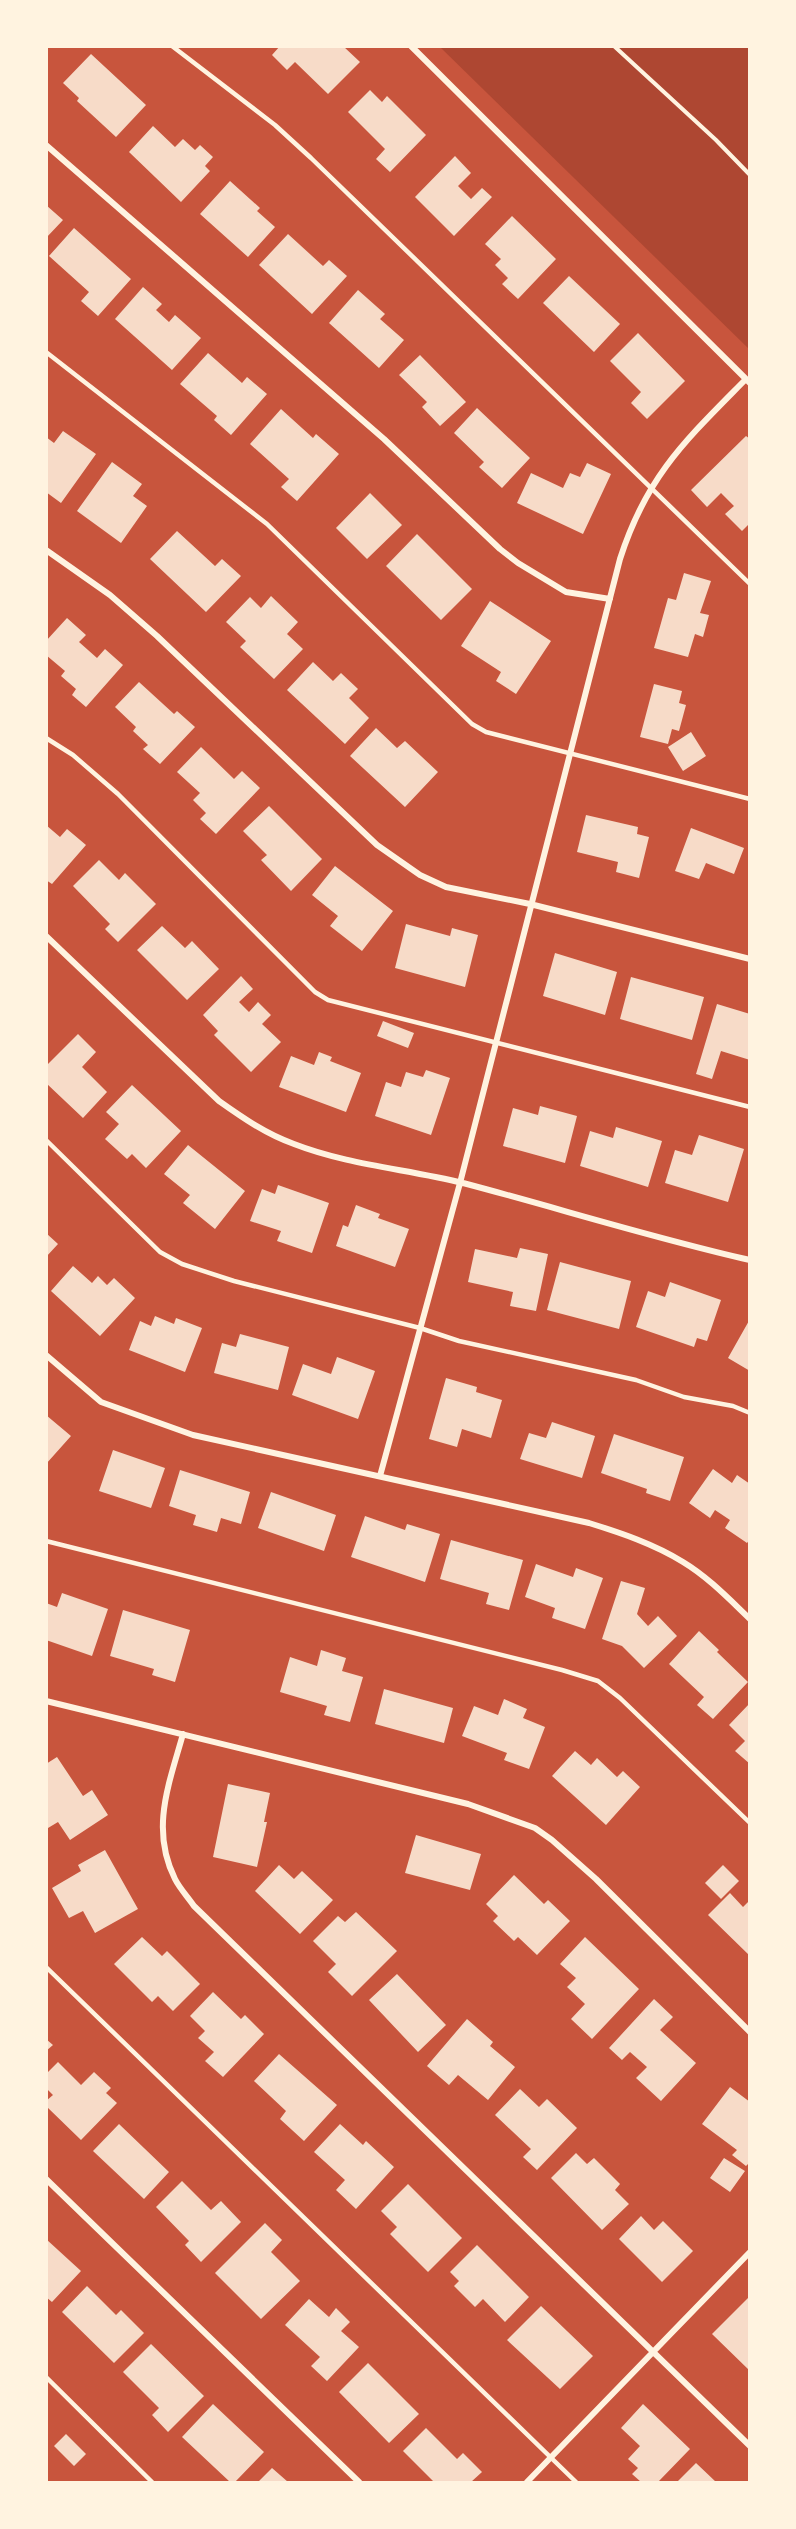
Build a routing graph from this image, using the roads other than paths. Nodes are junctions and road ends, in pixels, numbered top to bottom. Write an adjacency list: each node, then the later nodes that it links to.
1 (172, 46): 6 (lane)
2 (411, 46): 5 (street)
3 (46, 145): 9 (street)
4 (46, 351): 11 (lane)
5 (748, 381): 6 (street)
6 (651, 487): 8 (lane); 9 (street)
7 (46, 550): 13 (street)
8 (750, 584)
9 (610, 599): 11 (street)
10 (46, 738): 16 (lane)
11 (569, 754): 12 (lane); 13 (street)
12 (750, 800)
13 (530, 904): 15 (street); 16 (street)
14 (46, 936): 19 (street)
15 (750, 959)
16 (495, 1044): 17 (lane); 19 (street)
17 (750, 1107)
18 (46, 1140): 21 (lane)
19 (460, 1183): 20 (street); 21 (street)
20 (750, 1260)
21 (420, 1328): 23 (lane); 24 (street)
22 (46, 1355): 24 (street)
23 (750, 1413)
24 (380, 1476): 26 (street)
25 (46, 1541): 29 (lane)
26 (750, 1619)
27 (46, 1701): 28 (street)
28 (183, 1734): 31 (street); 34 (street)
29 (750, 1822)
30 (46, 1967): 37 (lane)
31 (750, 2032)
32 (46, 2179): 39 (street)
33 (750, 2252): 34 (street)
34 (654, 2352): 36 (street); 37 (street)
35 (46, 2378): 38 (lane)
36 (750, 2446)
37 (551, 2457): 40 (street); 41 (lane)
38 (152, 2482)
39 (359, 2482)
40 (526, 2482)
41 (576, 2482)

